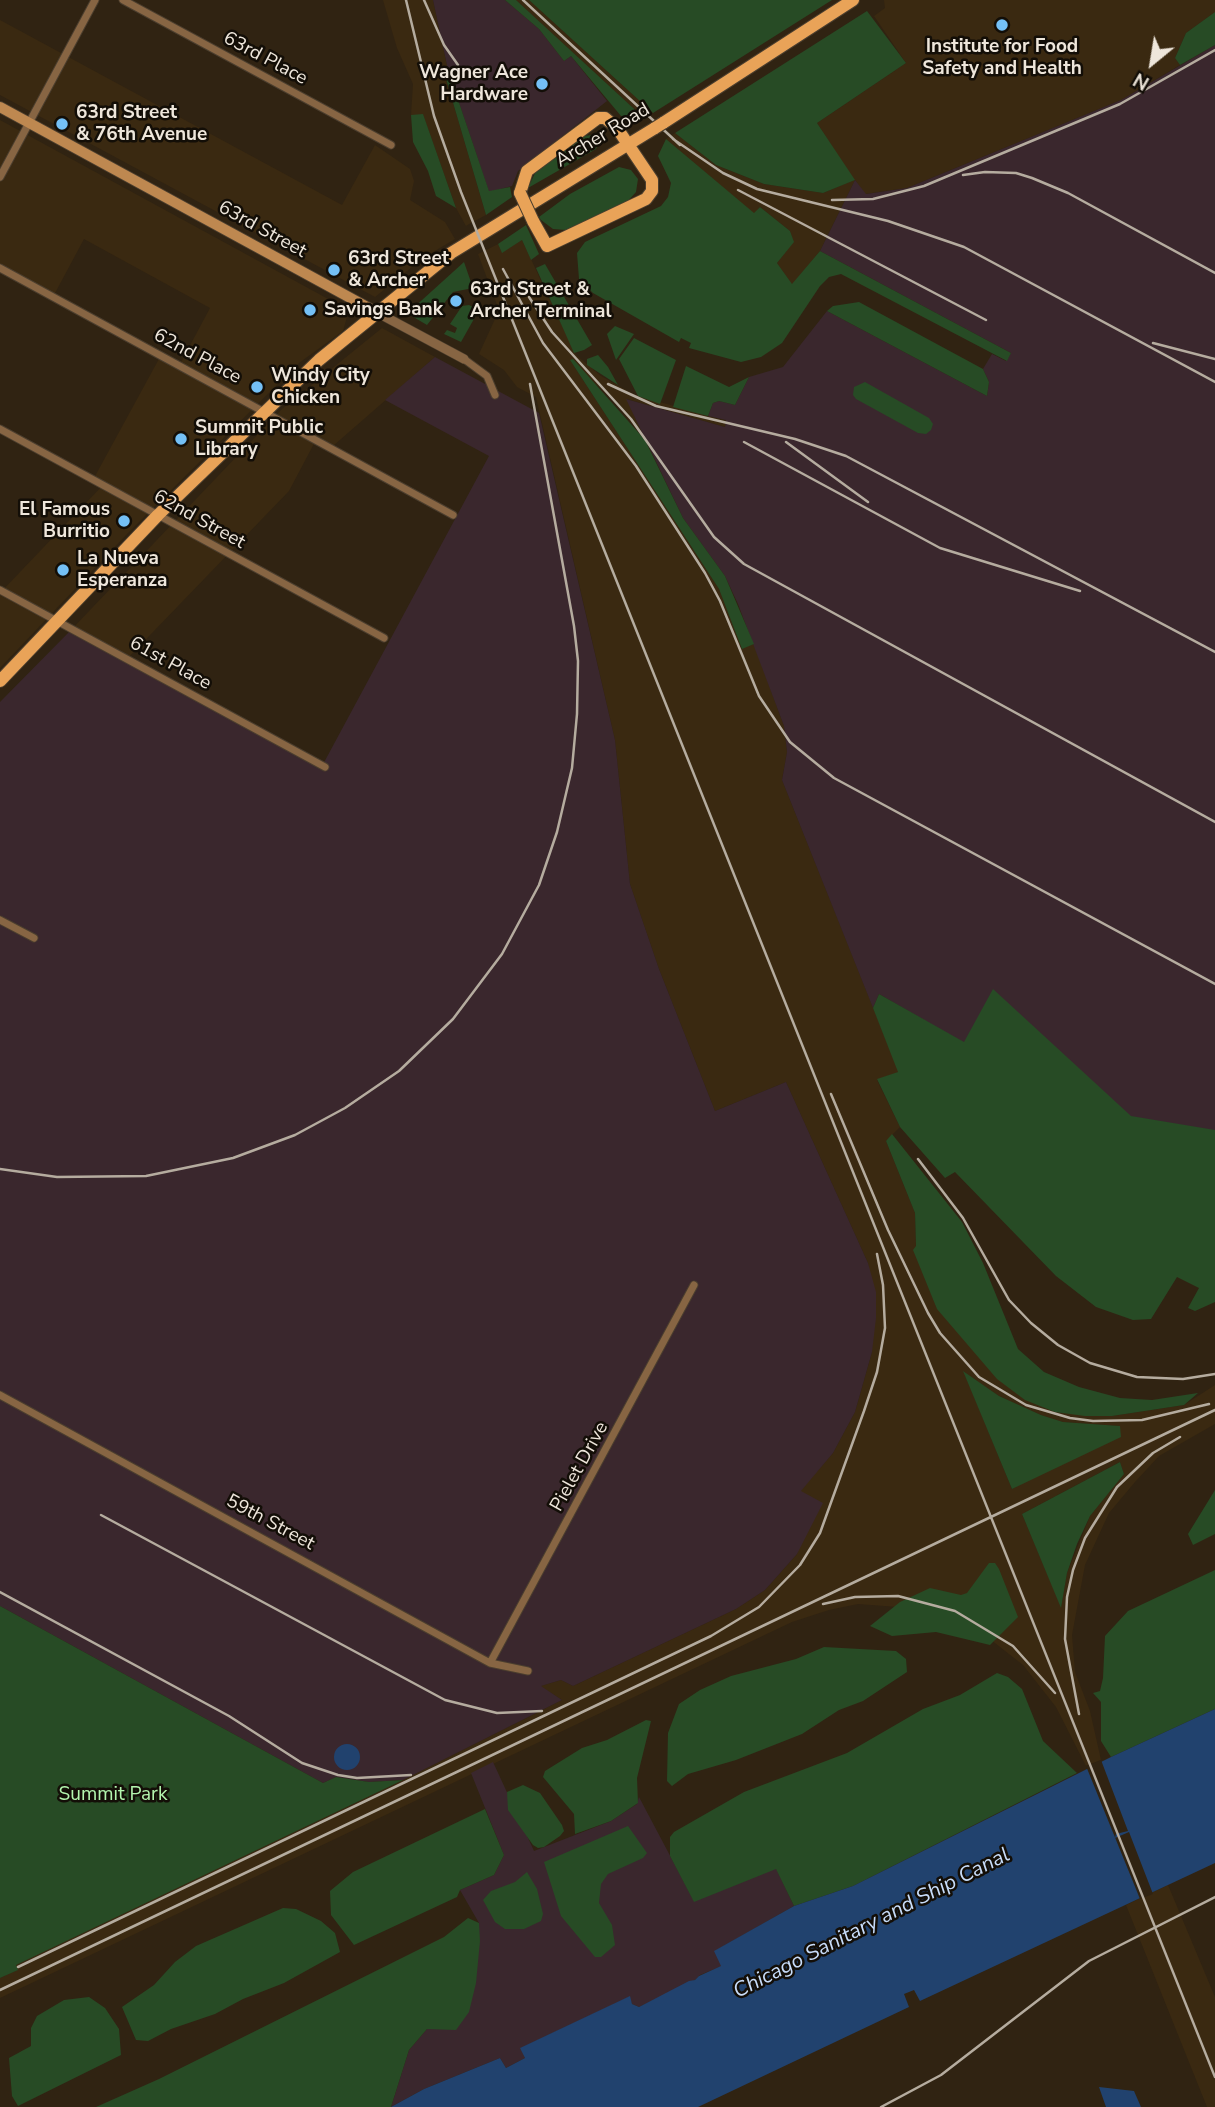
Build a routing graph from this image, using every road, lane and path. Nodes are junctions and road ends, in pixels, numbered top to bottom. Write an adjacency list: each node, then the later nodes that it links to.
1 (95, 0): 5 (street)
2 (123, 0): 7 (street, 63rd Place)
3 (853, 0): 6 (main road, Archer Road)
4 (0, 107): 5 (main road, 63rd Street)
5 (29, 123): 8 (street); 10 (main road, 63rd Street)
6 (629, 143): 6 (main road, bridge); 10 (main road, Archer Road)
7 (391, 145)
8 (0, 177)
9 (0, 268): 13 (street, 62nd Place)
10 (378, 313): 11 (street, 63rd Street); 13 (main road, Archer Road)
11 (464, 359): 12 (street, 63rd Street)
12 (495, 395)
13 (264, 411): 15 (main road, Archer Road); 16 (street, 62nd Place)
14 (0, 429): 15 (street, 62nd Street)
15 (158, 515): 18 (main road, Archer Road); 19 (street, 62nd Street)
16 (453, 515)
17 (0, 590): 18 (street, 61st Place)
18 (59, 622): 20 (main road, Archer Road); 21 (street, 61st Place)
19 (384, 638)
20 (0, 681)
21 (325, 767)
22 (0, 920): 23 (street)
23 (34, 938)
24 (694, 1285): 26 (street, Pielet Drive)
25 (0, 1395): 26 (street, 59th Street)
26 (490, 1663): 27 (street, 59th Street)
27 (528, 1671)

